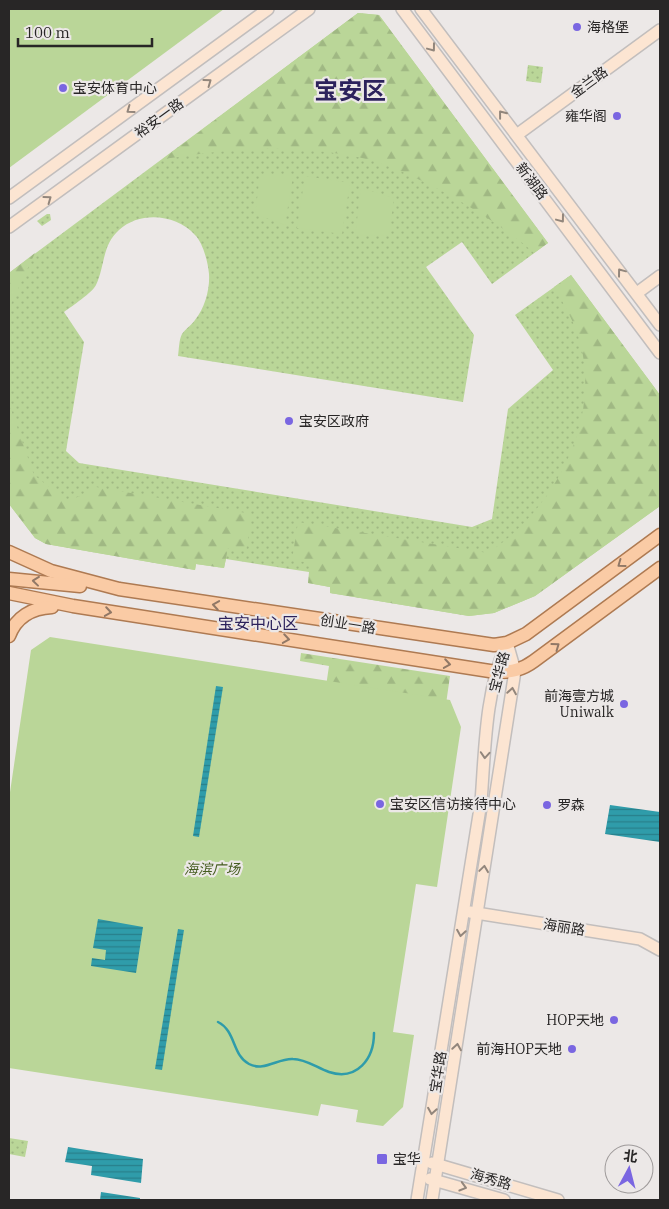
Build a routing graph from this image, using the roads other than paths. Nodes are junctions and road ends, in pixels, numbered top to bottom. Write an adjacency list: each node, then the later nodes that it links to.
1 (268, 9): 9 (main road, 裕安一路, one-way to 9)
2 (309, 9): 10 (main road, 裕安一路, one-way to 2)
3 (402, 9): 8 (main road, 新湖路, one-way to 8)
4 (421, 9): 6 (main road, 新湖路, one-way to 4)
5 (660, 30): 6 (main road, 金兰路)
6 (518, 134): 7 (main road, 新湖路)
7 (556, 186): 8 (main road); 12 (main road, 新湖路, one-way to 7)
8 (542, 194): 14 (main road, 新湖路, one-way to 14)
9 (9, 198)
10 (9, 227)
11 (660, 276): 12 (main road)
12 (636, 293): 13 (main road, 新湖路)
13 (660, 325)
14 (660, 353)
15 (660, 535): 24 (main road, 创业一路, one-way to 24)
16 (9, 552): 19 (main road, 创业一路)
17 (660, 568): 25 (main road, 创业一路, one-way to 17)
18 (9, 581): 19 (main road, one-way to 18); 20 (main road)
19 (120, 589): 24 (main road, 创业一路, one-way to 19)
20 (9, 593): 21 (main road); 22 (main road, 创业一路)
21 (9, 597)
22 (73, 606): 23 (main road); 26 (main road, 创业一路, one-way to 26)
23 (9, 636)
24 (507, 643): 25 (main road, 宝华路); 26 (main road, 宝华路)
25 (515, 671): 26 (main road, 创业一路); 28 (main road, 宝华路, one-way to 25)
26 (496, 672): 27 (main road, 宝华路)
27 (487, 735): 28 (main road); 29 (main road, 宝华路, one-way to 29)
28 (504, 738): 30 (main road, 宝华路, one-way to 28)
29 (464, 911): 30 (main road, 海丽路); 32 (main road, 宝华路, one-way to 32)
30 (478, 913): 31 (main road, 海丽路); 33 (main road, 宝华路, one-way to 30)
31 (660, 950)
32 (437, 1078): 33 (main road); 34 (main road, 宝华路, one-way to 34)
33 (452, 1080): 35 (main road, 宝华路)
34 (423, 1161): 35 (main road, 海秀路); 36 (main road, 宝华路)
35 (438, 1164): 37 (main road, 宝华路); 41 (main road, 海秀路)
36 (421, 1177): 37 (main road, 海秀路); 38 (main road, 宝华路)
37 (435, 1180): 39 (main road, 宝华路); 40 (main road, 海秀路, one-way to 40)
38 (417, 1200)
39 (432, 1200)
40 (504, 1200)
41 (558, 1200)

